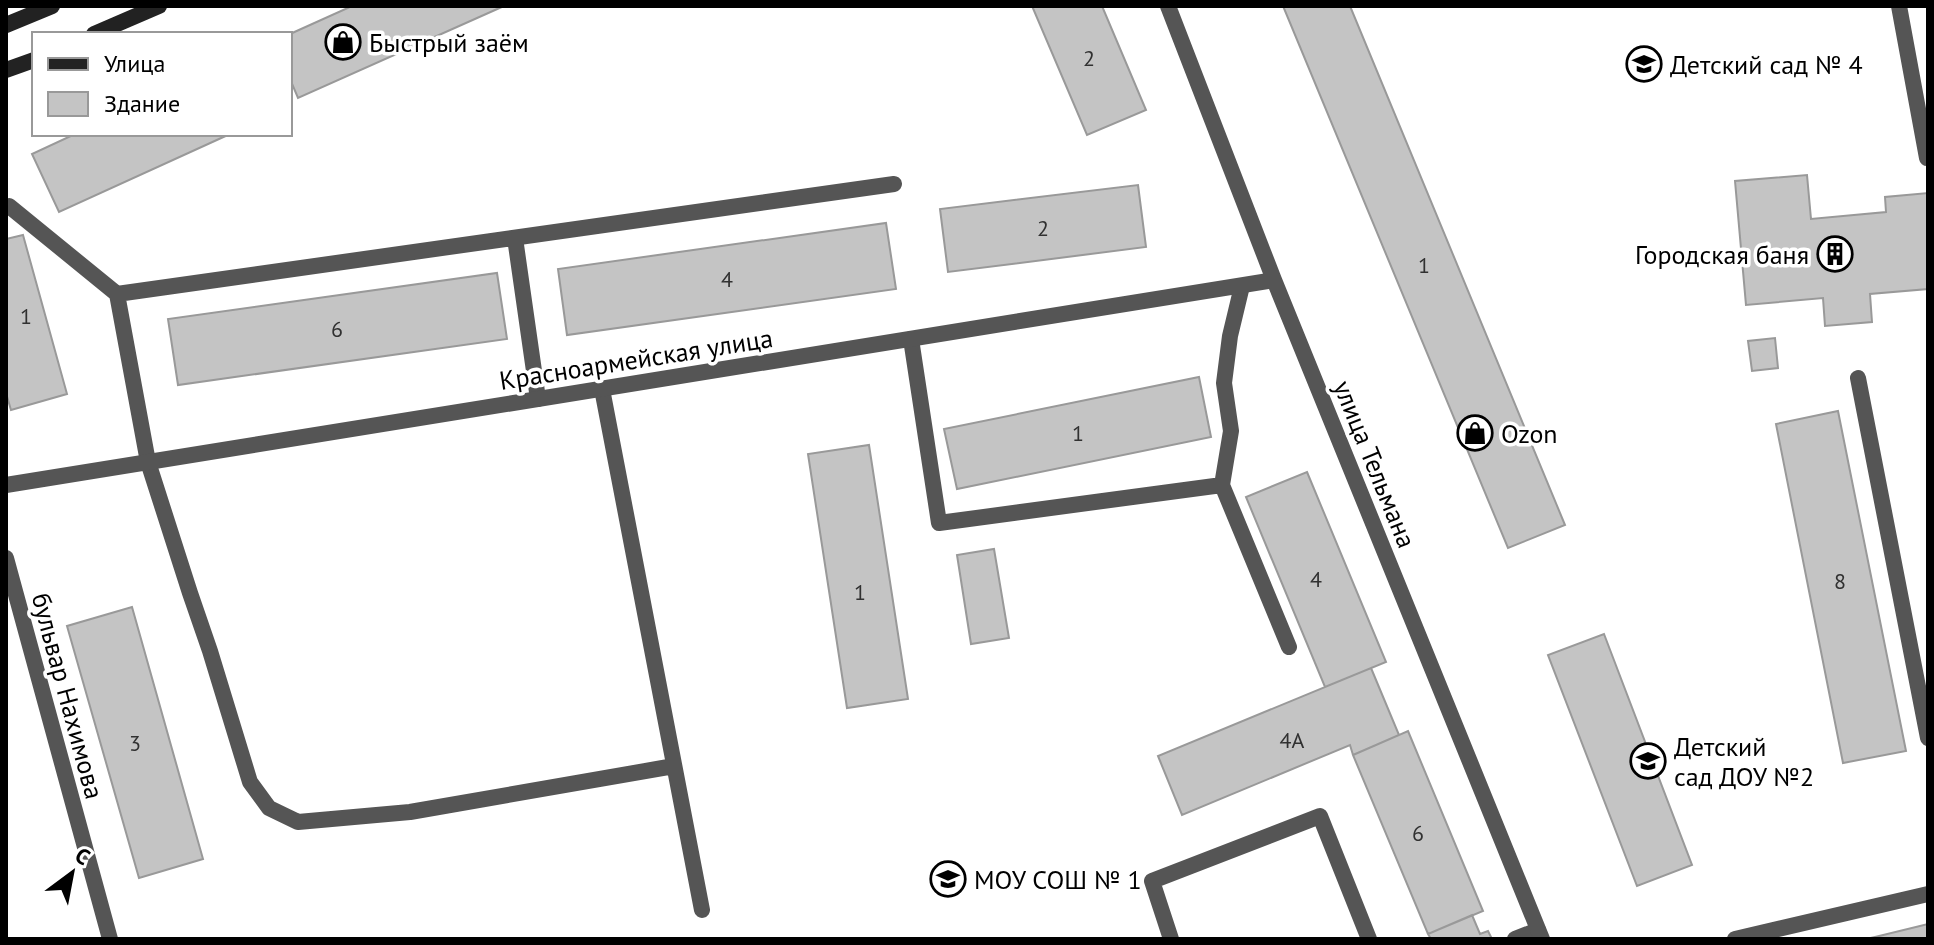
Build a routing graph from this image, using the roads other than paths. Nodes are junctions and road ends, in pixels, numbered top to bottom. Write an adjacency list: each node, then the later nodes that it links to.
1 (52, 6): 5 (main road)
2 (159, 6): 6 (main road)
3 (1168, 6): 13 (street, улица Тельмана)
4 (1899, 6): 9 (street)
5 (11, 23)
6 (99, 32)
7 (32, 61): 8 (main road)
8 (6, 70)
9 (1928, 158)
10 (894, 184): 12 (street)
11 (7, 202): 15 (street)
12 (515, 238): 15 (street); 19 (street)
13 (1274, 280): 14 (street, Красноармейская улица); 29 (street, улица Тельмана)
14 (1242, 286): 16 (street, Красноармейская улица); 22 (street)
15 (117, 294): 20 (street)
16 (911, 339): 18 (street, Красноармейская улица); 22 (street)
17 (1858, 378): 25 (street)
18 (602, 389): 19 (street, Красноармейская улица); 26 (street)
19 (538, 399): 20 (street, Красноармейская улица)
20 (148, 462): 21 (street, Красноармейская улица); 26 (street)
21 (6, 485)
22 (1222, 485): 24 (street)
23 (6, 558): 30 (street, бульвар Нахимова)
24 (1289, 647)
25 (1928, 738)
26 (674, 766): 28 (street)
27 (1928, 894): 34 (street)
28 (702, 910)
29 (1540, 934): 33 (street)
30 (110, 939)
31 (1171, 939): 32 (street)
32 (1369, 939)
33 (1515, 939)
34 (1735, 939)

